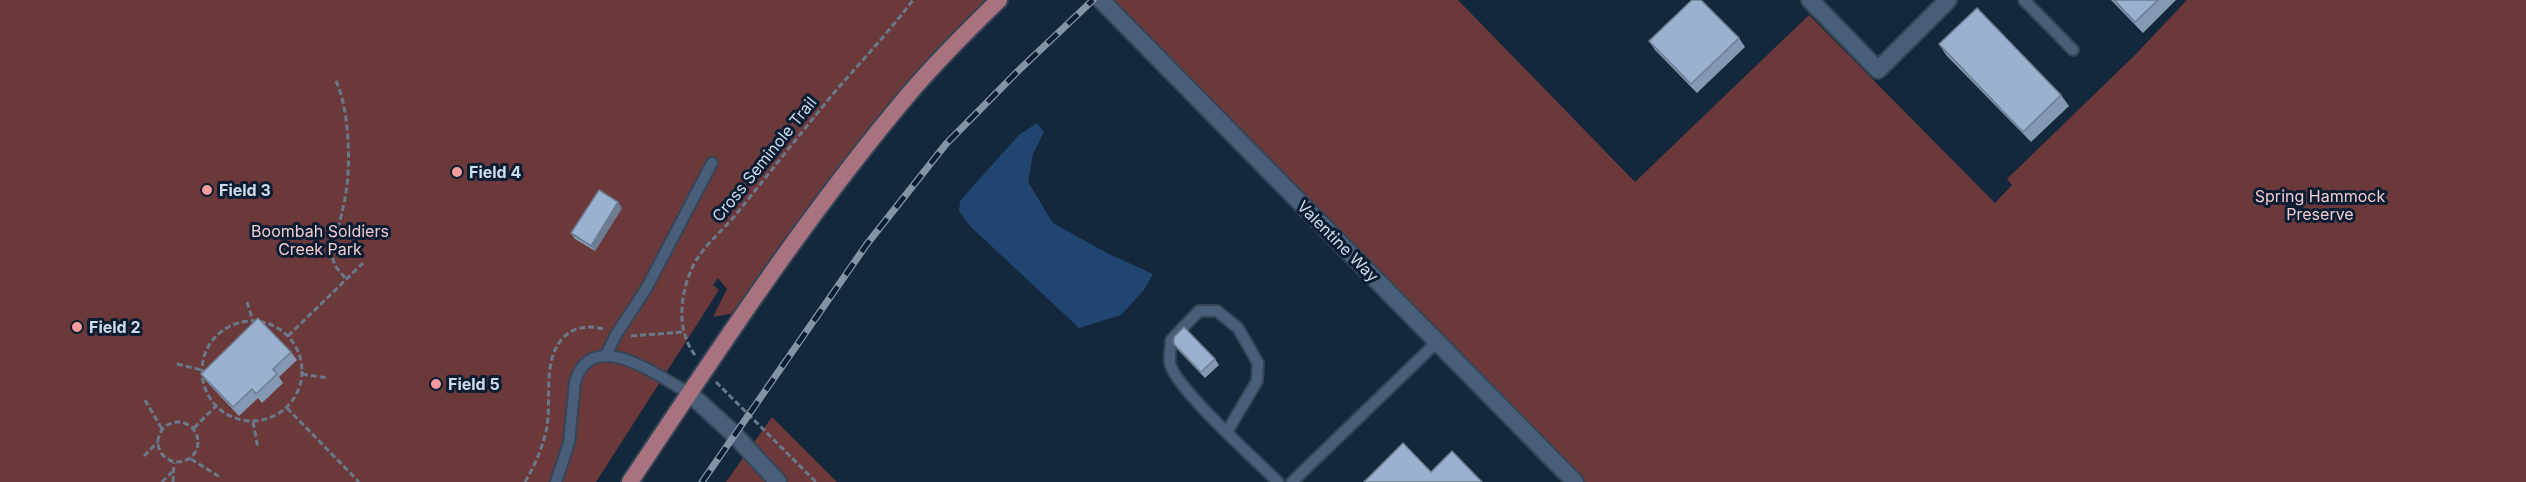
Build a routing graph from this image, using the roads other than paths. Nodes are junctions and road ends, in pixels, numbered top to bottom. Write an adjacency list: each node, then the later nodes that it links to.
1 (999, 0): 10 (main road)
2 (1101, 0): 8 (street, Valentine Way)
3 (1810, 0): 4 (street)
4 (1948, 0)
5 (2024, 0): 6 (lane)
6 (2073, 50)
7 (712, 163): 9 (lane)
8 (1437, 342): 16 (lane); 17 (street, Valentine Way)
9 (606, 355): 10 (lane); 12 (lane)
10 (689, 393): 13 (main road); 14 (street)
11 (1227, 432): 11 (lane); 15 (lane)
12 (556, 482)
13 (630, 482)
14 (778, 482)
15 (1278, 482)
16 (1292, 482)
17 (1575, 482)

